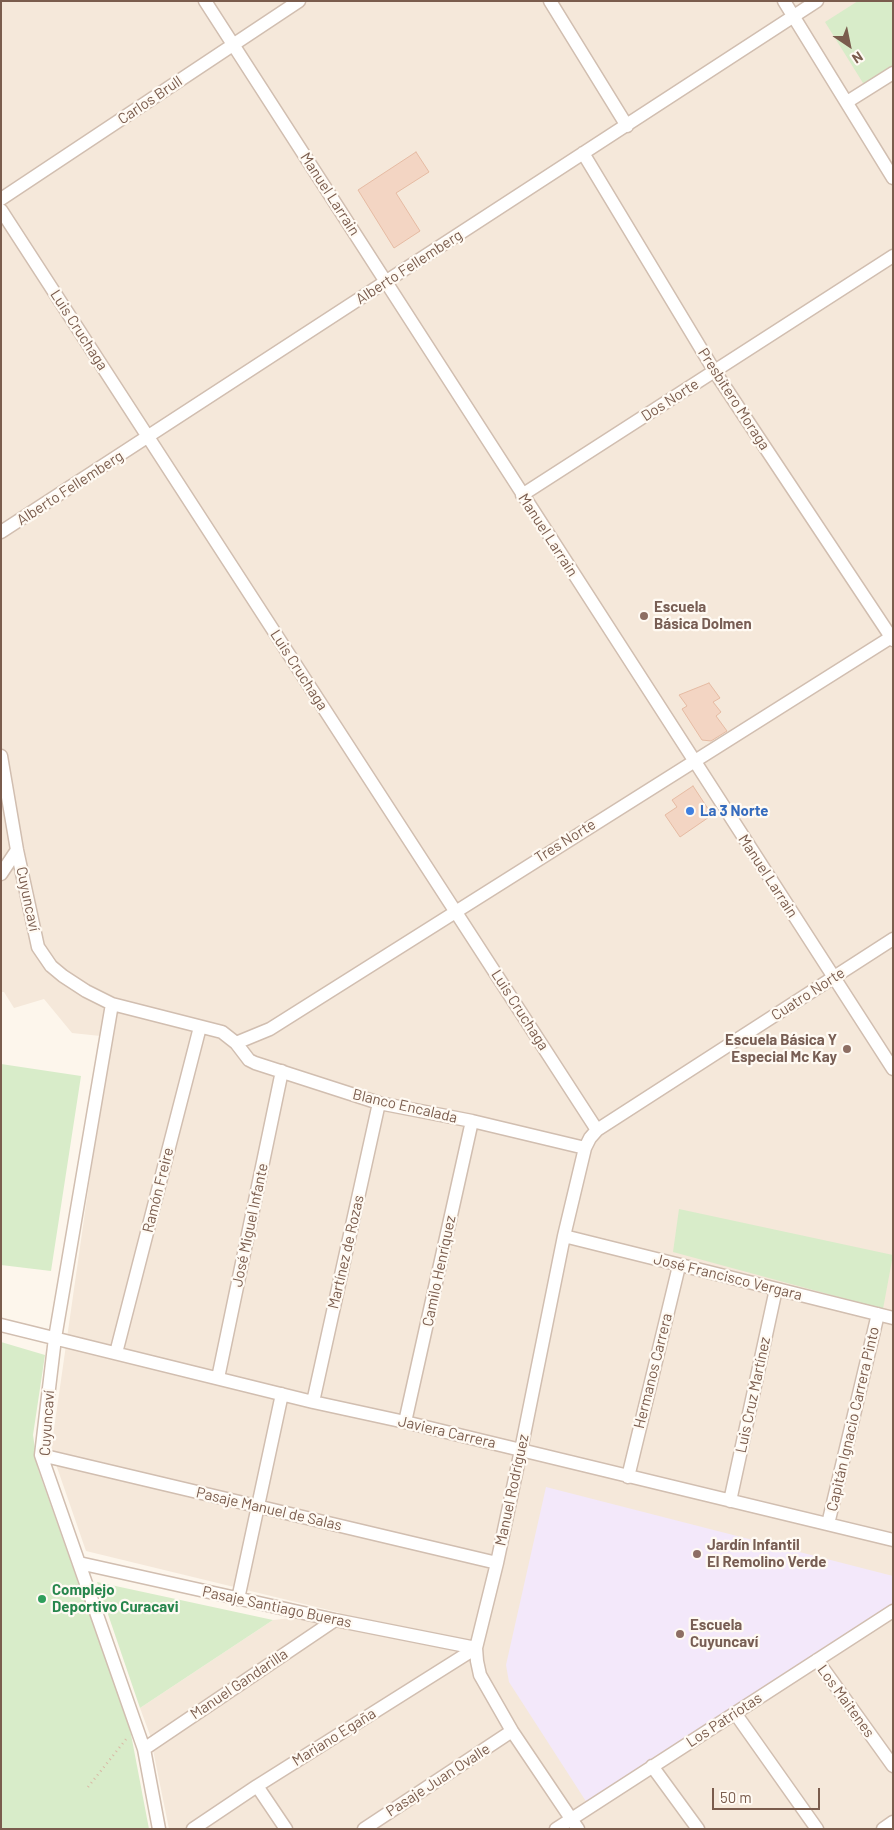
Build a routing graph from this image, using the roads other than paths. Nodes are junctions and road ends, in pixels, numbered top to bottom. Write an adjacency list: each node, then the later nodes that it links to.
1 (205, 1): 7 (street, Manuel Larrain)
2 (299, 1): 7 (street, Carlos Brull)
3 (550, 1): 10 (street)
4 (784, 1): 6 (street)
5 (817, 1): 6 (street, Alberto Fellemberg)
6 (793, 17): 9 (street); 10 (street, Alberto Fellemberg)
7 (233, 44): 13 (street, Carlos Brull); 16 (street, Manuel Larrain)
8 (893, 73): 9 (street)
9 (847, 102): 12 (street)
10 (627, 126): 11 (street, Alberto Fellemberg)
11 (583, 153): 16 (street, Alberto Fellemberg); 17 (street, Presbítero Moraga)
12 (893, 178)
13 (1, 199)
14 (1, 210): 18 (street, Luis Cruchaga)
15 (893, 256): 17 (street, Dos Norte)
16 (386, 282): 18 (street, Alberto Fellemberg); 19 (street, Manuel Larrain)
17 (715, 372): 19 (street, Dos Norte); 21 (street, Presbítero Moraga)
18 (148, 437): 20 (street, Alberto Fellemberg); 26 (street, Luis Cruchaga)
19 (522, 495): 23 (street, Manuel Larrain)
20 (1, 532)
21 (892, 638): 23 (street, Tres Norte)
22 (1, 756): 24 (street, Cuyuncaví)
23 (694, 760): 26 (street, Tres Norte); 28 (street, Manuel Larrain)
24 (17, 850): 25 (street); 29 (street, Cuyuncaví)
25 (1, 874)
26 (456, 910): 31 (street, Tres Norte); 36 (street, Luis Cruchaga)
27 (893, 940): 28 (street, Cuatro Norte)
28 (834, 978): 32 (street, Manuel Larrain); 36 (street, Cuatro Norte)
29 (112, 1004): 30 (street, Cuyuncaví); 44 (street, Cuyuncaví)
30 (200, 1027): 31 (street, Cuyuncaví); 45 (street, Ramón Freire)
31 (236, 1043): 33 (street, Blanco Encalada)
32 (893, 1069)
33 (282, 1071): 34 (street, Blanco Encalada); 46 (street, José Miguel Infante)
34 (379, 1103): 35 (street, Blanco Encalada); 48 (street, Martínez de Rozas)
35 (472, 1121): 37 (street, Blanco Encalada); 49 (street, Camilo Henríquez)
36 (597, 1130): 37 (street, Manuel Rodríguez)
37 (585, 1148): 38 (street, Manuel Rodríguez)
38 (564, 1236): 39 (street, José Francisco Vergara); 50 (street, Manuel Rodríguez)
39 (679, 1266): 40 (street, José Francisco Vergara); 52 (street, Hermanos Carrera)
40 (776, 1289): 41 (street, José Francisco Vergara); 53 (street, Luis Cruz Martínez)
41 (878, 1314): 42 (street, José Francisco Vergara); 55 (street, Capitán Ignacio Carrera Pinto)
42 (893, 1318)
43 (1, 1325): 44 (street, Javiera Carrera)
44 (55, 1338): 45 (street, Javiera Carrera); 51 (street, Cuyuncaví)
45 (116, 1353): 46 (street, Javiera Carrera)
46 (218, 1378): 47 (street, Javiera Carrera)
47 (282, 1394): 48 (street, Javiera Carrera); 54 (street)
48 (313, 1402): 49 (street, Javiera Carrera)
49 (405, 1422): 50 (street, Javiera Carrera)
50 (521, 1450): 52 (street, Javiera Carrera); 58 (street, Manuel Rodríguez)
51 (41, 1455): 54 (street, Pasaje Manuel de Salas); 57 (street, Cuyuncaví)
52 (628, 1477): 53 (street, Javiera Carrera)
53 (730, 1501): 55 (street, Javiera Carrera)
54 (257, 1507): 58 (street, Pasaje Manuel de Salas); 59 (street)
55 (828, 1524): 56 (street, Javiera Carrera)
56 (893, 1540)
57 (79, 1563): 59 (street, Pasaje Santiago Bueras); 66 (street, Cuyuncaví)
58 (497, 1563): 62 (street, Manuel Rodríguez)
59 (238, 1599): 61 (street, Pasaje Santiago Bueras)
60 (893, 1611): 63 (street, Los Patriotas)
61 (335, 1620): 62 (street, Pasaje Santiago Bueras); 66 (street, Manuel Gandarilla)
62 (476, 1648): 65 (street, Manuel Rodríguez); 69 (street, Mariano Egaña)
63 (817, 1660): 64 (street, Los Patriotas); 68 (street, Los Maitenes)
64 (735, 1713): 67 (street, Los Patriotas); 78 (street)
65 (512, 1731): 71 (street, Manuel Rodríguez); 75 (street, Pasaje Juan Ovalle)
66 (144, 1749): 72 (street, Cuyuncaví)
67 (652, 1766): 71 (street, Los Patriotas); 77 (street)
68 (893, 1766)
69 (257, 1786): 73 (street, Mariano Egaña); 74 (street)
70 (893, 1822): 79 (street)
71 (575, 1824): 76 (street, Los Patriotas)
72 (158, 1829)
73 (193, 1829)
74 (286, 1829)
75 (364, 1829)
76 (556, 1829)
77 (698, 1829)
78 (817, 1829)
79 (883, 1829)

